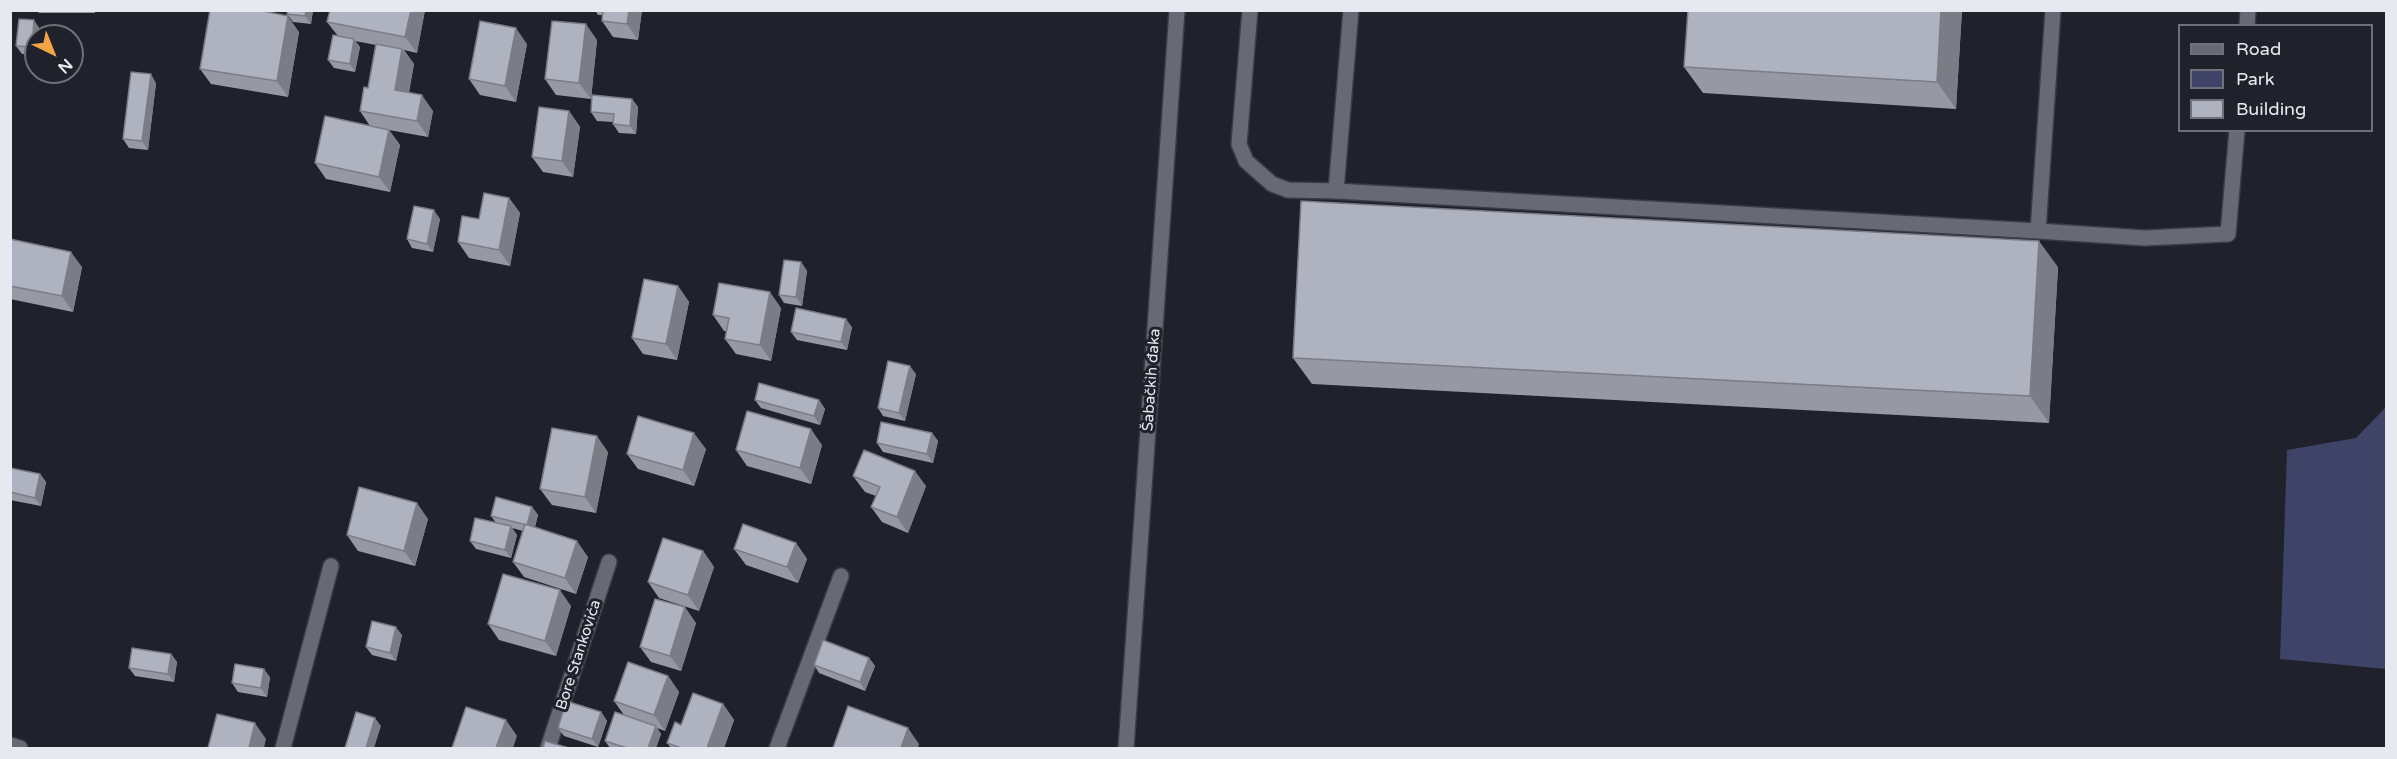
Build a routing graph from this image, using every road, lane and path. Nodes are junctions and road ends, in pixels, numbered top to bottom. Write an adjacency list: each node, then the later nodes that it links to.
1 (1177, 10): 16 (street, Šabačkih đaka)
2 (1250, 10): 6 (street)
3 (1351, 10): 6 (street)
4 (2053, 10): 7 (street)
5 (2237, 132): 7 (street)
6 (1336, 191): 7 (street)
7 (2038, 231)
8 (609, 562): 14 (street, Bore Stankovića)
9 (331, 566): 13 (street)
10 (841, 576): 15 (street)
11 (10, 745): 12 (street)
12 (20, 748)
13 (283, 748)
14 (548, 748)
15 (777, 748)
16 (1126, 748)

